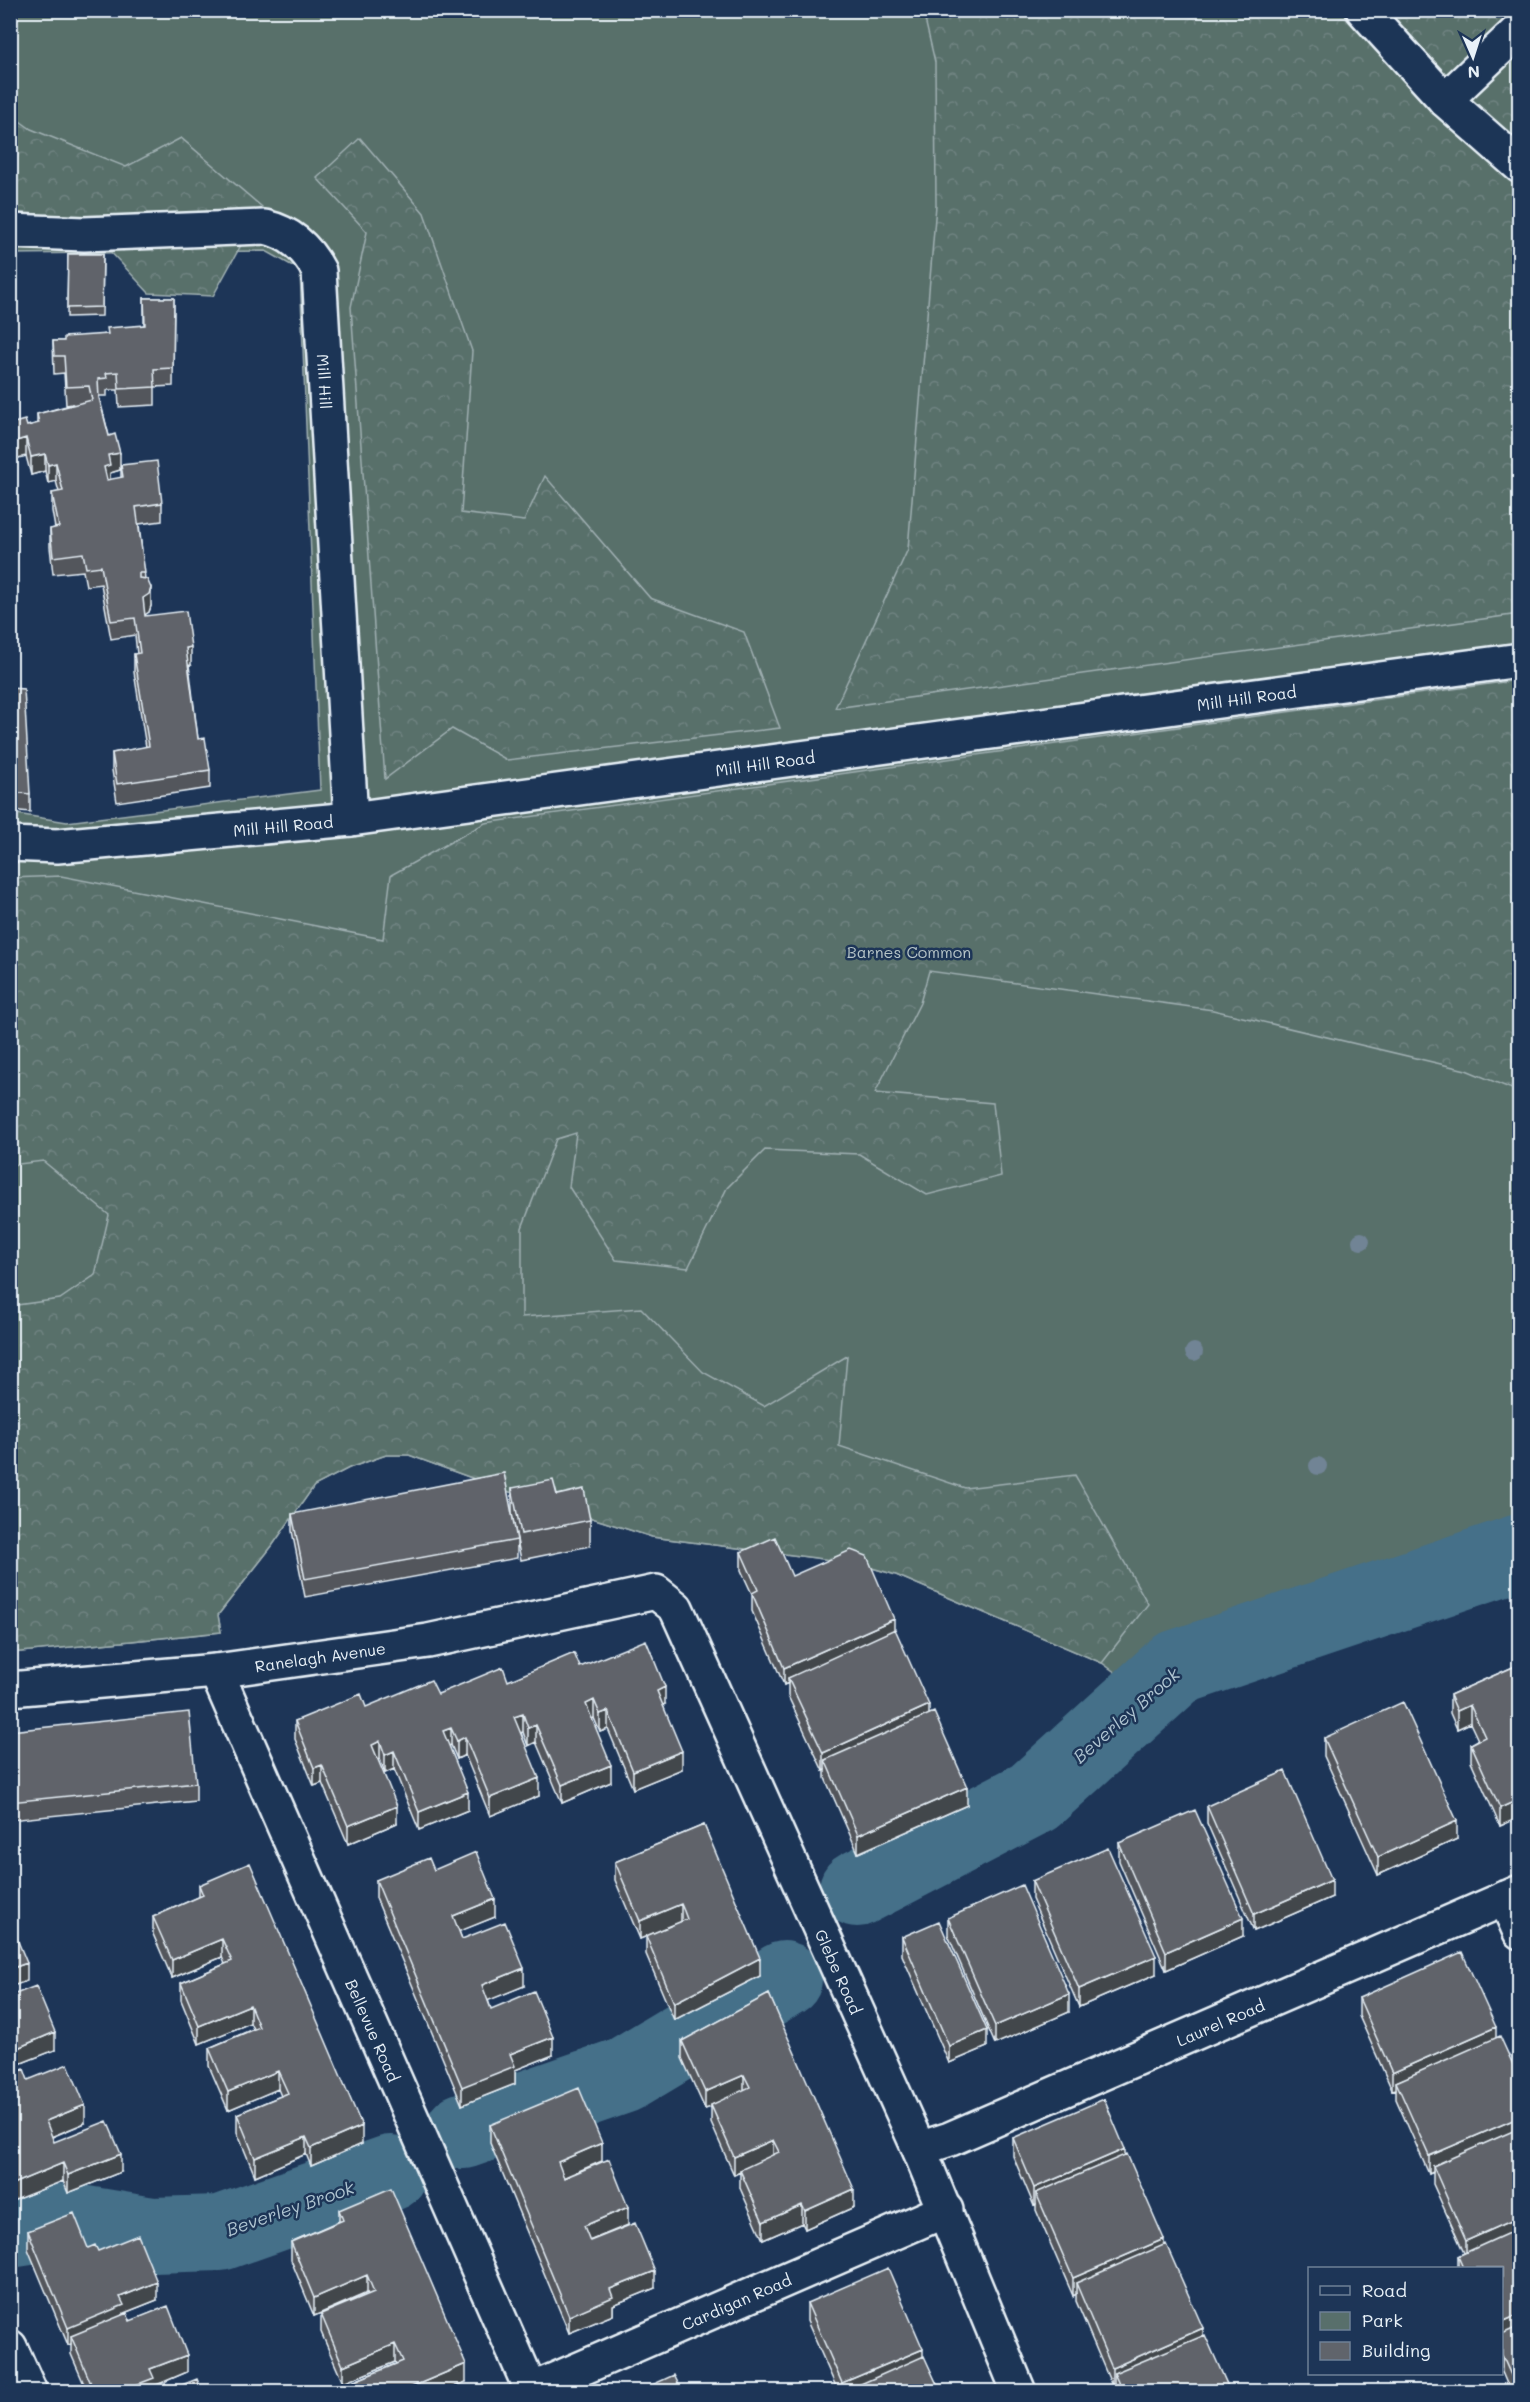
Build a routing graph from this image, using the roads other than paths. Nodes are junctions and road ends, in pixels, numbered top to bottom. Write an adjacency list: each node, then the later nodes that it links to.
1 (1363, 10): 3 (street)
2 (1520, 29): 3 (street)
3 (1444, 100): 4 (street)
4 (1520, 166)
5 (10, 231): 7 (street, Mill Hill)
6 (1520, 660): 7 (street, Mill Hill Road)
7 (351, 819): 8 (street, Mill Hill Road)
8 (10, 844)
9 (625, 1598): 10 (street, Ranelagh Avenue); 14 (street, Glebe Road)
10 (216, 1671): 11 (street, Ranelagh Avenue); 18 (street, Bellevue Road)
11 (10, 1689)
12 (1512, 1895): 13 (street); 14 (street, Laurel Road)
13 (1520, 1932)
14 (920, 2149): 15 (street, Glebe Road)
15 (946, 2210): 18 (street, Cardigan Road); 19 (street, Glebe Road)
16 (10, 2347): 17 (street)
17 (30, 2391)
18 (529, 2391)
19 (1019, 2391)

